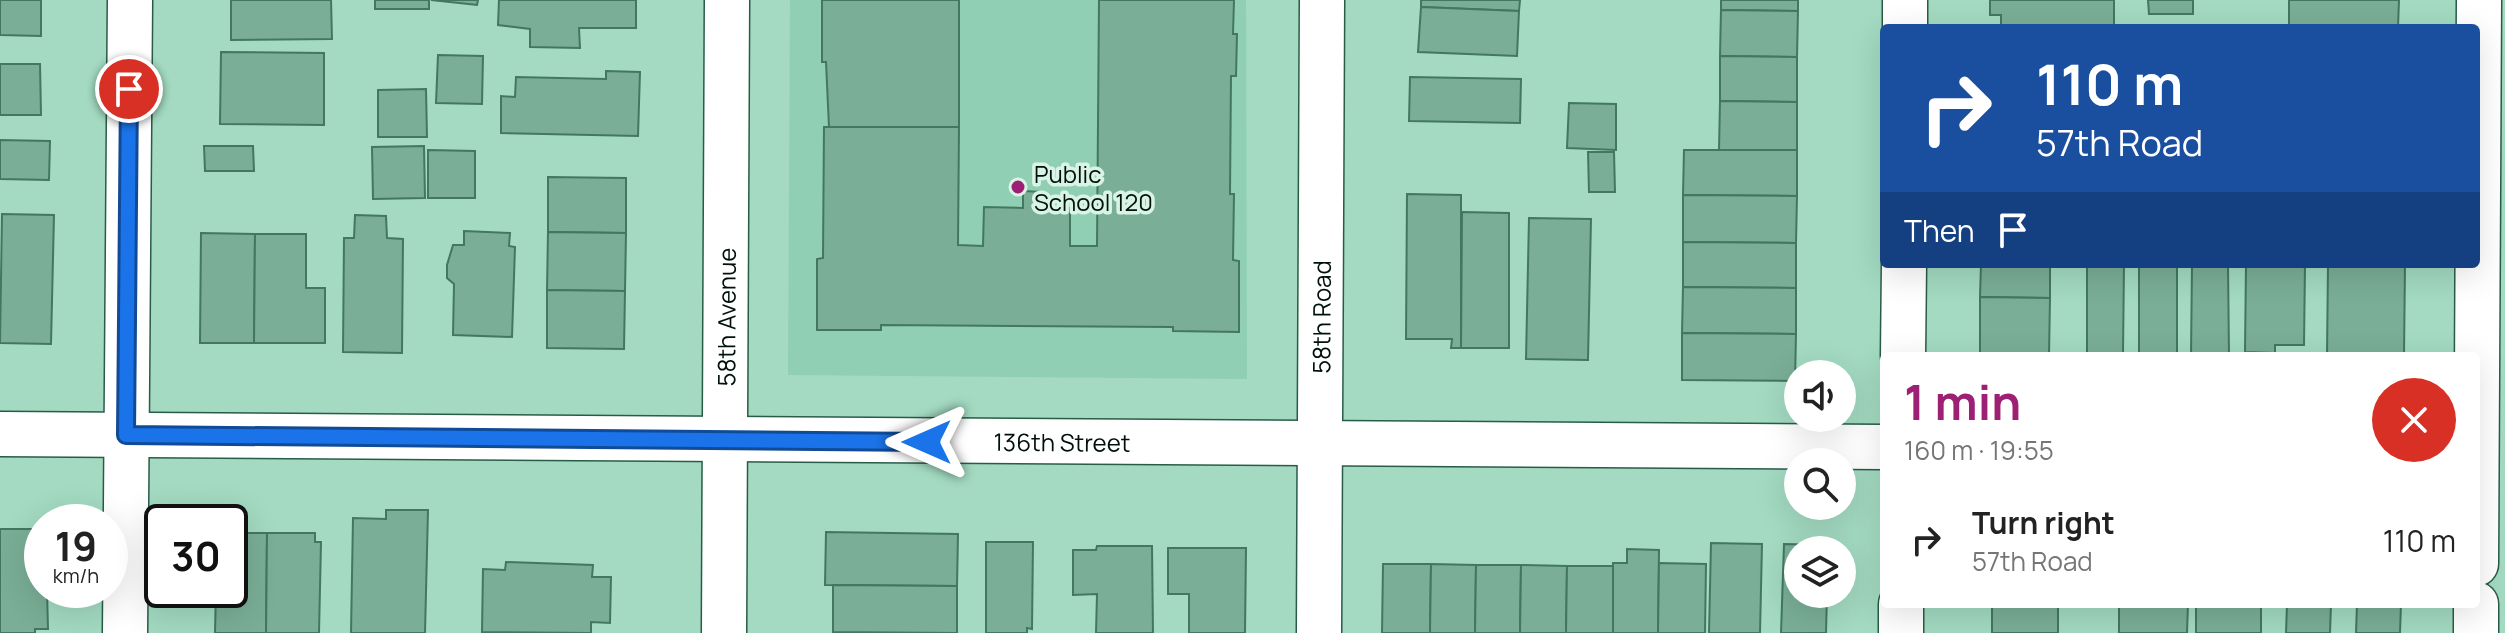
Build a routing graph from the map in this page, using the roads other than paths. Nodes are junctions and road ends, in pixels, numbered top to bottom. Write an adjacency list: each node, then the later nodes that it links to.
1 (130, 0): 13 (street)
2 (727, 0): 14 (street, 58th Avenue)
3 (1322, 0): 15 (street, 58th Road)
4 (1905, 0): 6 (street)
5 (2479, 0): 7 (street)
6 (1905, 24)
7 (2479, 24)
8 (1904, 268): 10 (street)
9 (2477, 268): 11 (street)
10 (1903, 352)
11 (2477, 352)
12 (0, 434): 13 (street, 136th Street)
13 (126, 435): 14 (street, 136th Street); 21 (street)
14 (726, 442): 15 (street, 136th Street); 22 (street, 58th Avenue)
15 (1319, 444): 16 (street, 136th Street); 23 (street, 58th Road)
16 (1880, 447)
17 (2480, 452): 18 (street)
18 (2505, 452)
19 (1901, 608): 24 (street)
20 (2476, 608): 25 (street)
21 (125, 633)
22 (724, 633)
23 (1319, 633)
24 (1901, 633)
25 (2476, 633)

